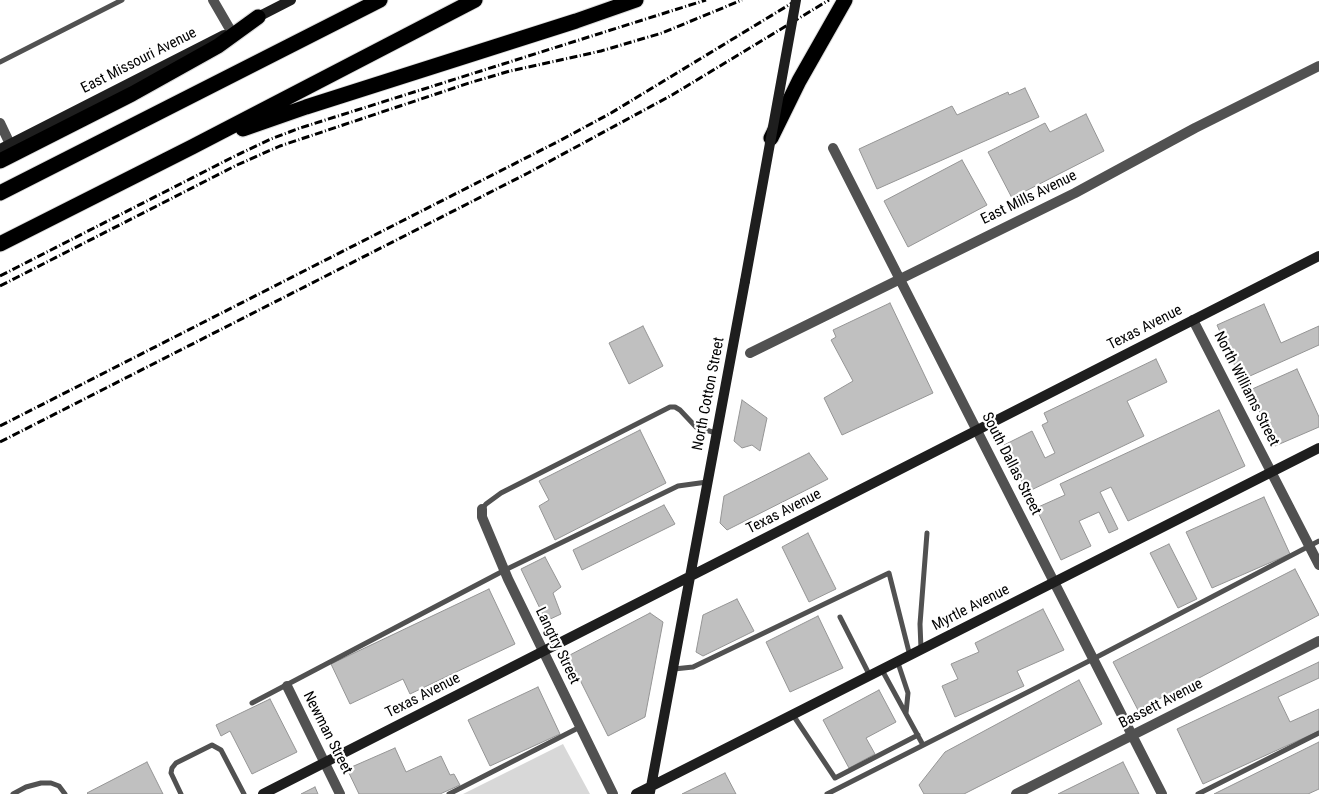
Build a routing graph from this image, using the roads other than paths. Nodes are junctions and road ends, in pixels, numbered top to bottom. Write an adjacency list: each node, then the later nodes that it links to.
1 (122, 0): 11 (lane)
2 (213, 0): 10 (street)
3 (291, 0): 9 (main road, East Missouri Avenue)
4 (380, 0): 20 (highway)
5 (475, 0): 16 (highway)
6 (636, 0): 16 (highway)
7 (796, 0): 14 (main road, North Cotton Street, bridge)
8 (844, 0): 14 (highway, bridge)
9 (258, 17): 10 (main road, East Missouri Avenue); 19 (highway)
10 (231, 31): 15 (main road, East Missouri Avenue)
11 (0, 62)
12 (1319, 66): 23 (street, East Mills Avenue)
13 (0, 123): 15 (street)
14 (770, 139): 27 (main road, North Cotton Street, bridge)
15 (10, 144): 18 (main road, East Missouri Avenue)
16 (192, 147): 21 (highway)
17 (834, 148): 23 (street, South Dallas Street)
18 (0, 149)
19 (0, 161)
20 (0, 193)
21 (0, 244)
22 (1319, 256): 24 (main road, Texas Avenue)
23 (901, 279): 25 (street, East Mills Avenue); 26 (street, South Dallas Street)
24 (1193, 320): 26 (main road, Texas Avenue); 29 (street, North Williams Street)
25 (750, 353)
26 (977, 430): 37 (main road, Texas Avenue); 38 (street, South Dallas Street)
27 (716, 433): 30 (main road, North Cotton Street); 31 (lane)
28 (1319, 448): 29 (main road, Myrtle Avenue)
29 (1272, 472): 34 (street, North Williams Street); 38 (main road, Myrtle Avenue)
30 (707, 482): 36 (lane); 37 (main road, North Cotton Street)
31 (482, 509): 36 (street, Langtry Street)
32 (927, 533): 41 (lane)
33 (1319, 541): 34 (lane)
34 (1309, 546): 35 (street, North Williams Street); 44 (lane)
35 (1319, 565)
36 (505, 570): 42 (street, Langtry Street); 49 (lane)
37 (692, 576): 42 (main road, Texas Avenue); 46 (main road, North Cotton Street)
38 (1054, 583): 41 (main road, Myrtle Avenue); 44 (street, South Dallas Street)
39 (840, 617): 48 (lane)
40 (1319, 640): 56 (street, Bassett Avenue)
41 (922, 650): 43 (main road, Myrtle Avenue)
42 (543, 652): 53 (street, Langtry Street); 58 (main road, Texas Avenue)
43 (910, 656): 45 (main road, Myrtle Avenue); 46 (lane)
44 (1093, 659): 56 (street, South Dallas Street); 57 (lane)
45 (898, 662): 47 (main road, Myrtle Avenue); 51 (lane)
46 (674, 669): 59 (main road, North Cotton Street)
47 (882, 670): 48 (main road, Myrtle Avenue); 51 (lane)
48 (870, 676): 52 (main road, Myrtle Avenue)
49 (286, 686): 50 (lane); 58 (street, Newman Street)
50 (252, 703)
51 (906, 714): 55 (lane)
52 (793, 716): 55 (lane); 59 (main road, Myrtle Avenue)
53 (581, 727): 66 (lane); 67 (street, Langtry Street)
54 (1319, 733): 72 (lane)
55 (918, 735): 57 (lane)
56 (1132, 735): 70 (street, Bassett Avenue); 71 (street, South Dallas Street)
57 (923, 745): 69 (lane)
58 (324, 763): 64 (main road, Texas Avenue); 65 (street, Newman Street)
59 (651, 790): 68 (main road, Myrtle Avenue)
60 (13, 794): 61 (lane)
61 (65, 794)
62 (181, 794): 63 (lane)
63 (244, 794)
64 (263, 794)
65 (340, 794)
66 (449, 794)
67 (613, 794)
68 (636, 794)
69 (827, 794)
70 (1016, 794)
71 (1162, 794)
72 (1198, 794)

